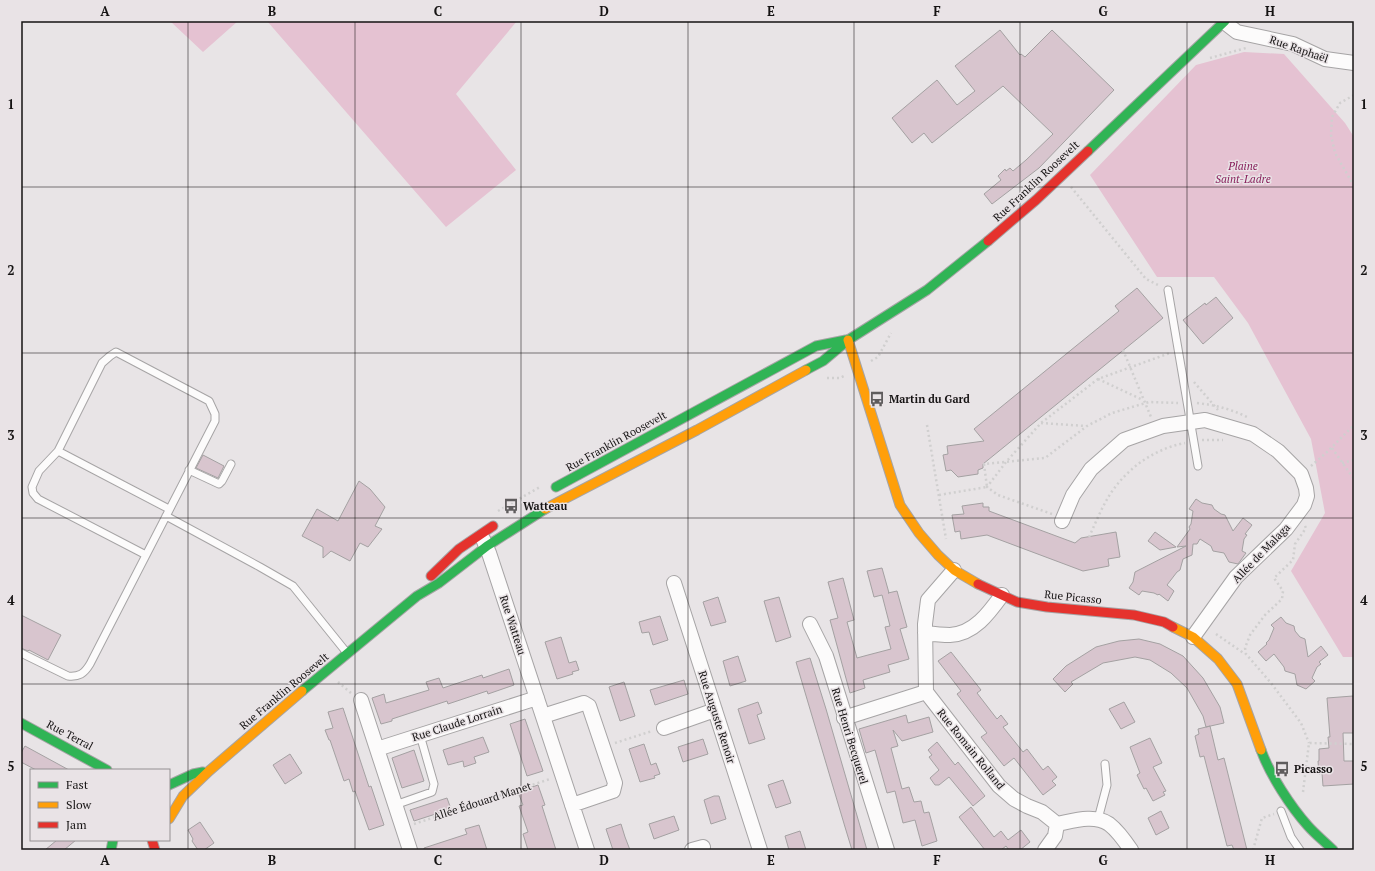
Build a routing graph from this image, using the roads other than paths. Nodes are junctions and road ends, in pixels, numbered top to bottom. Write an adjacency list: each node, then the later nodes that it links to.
1 (1224, 22): 2 (street, Rue Raphaël); 4 (main road, Rue Franklin Roosevelt)
2 (1354, 63)
3 (1168, 290): 5 (lane)
4 (848, 340): 10 (main road, Rue Franklin Roosevelt); 15 (main road, Rue Franklin Roosevelt); 17 (main road, Rue Picasso)
5 (1190, 422): 8 (lane); 14 (street, Allée de Malaga); 23 (street, Allée de Malaga)
6 (58, 451): 9 (lane); 11 (lane); 16 (lane)
7 (231, 464): 9 (lane)
8 (1198, 466)
9 (189, 470): 11 (lane)
10 (549, 491)
11 (169, 509): 12 (lane)
12 (166, 516): 16 (lane); 25 (lane)
13 (504, 519): 15 (main road, Rue Franklin Roosevelt)
14 (1063, 519)
15 (484, 541): 20 (main road, Rue Franklin Roosevelt); 20 (main road, Rue Franklin Roosevelt); 27 (street, Rue Watteau)
16 (146, 555): 24 (lane)
17 (954, 570): 19 (main road, Rue Picasso); 22 (street)
18 (674, 583): 29 (street, Rue Auguste Renoir)
19 (1002, 595): 22 (street); 23 (main road, Rue Picasso)
20 (417, 596): 25 (main road, Rue Franklin Roosevelt)
21 (810, 624): 31 (street, Rue Henri Becquerel)
22 (925, 634): 26 (street)
23 (1193, 637): 55 (main road, Rue Picasso)
24 (21, 653)
25 (347, 653): 38 (main road, Rue Franklin Roosevelt)
26 (926, 692): 31 (street); 45 (street, Rue Romain Rolland)
27 (537, 698): 30 (street, Rue Watteau); 34 (street, Rue Claude Lorrain)
28 (361, 700): 35 (street)
29 (715, 710): 33 (street); 50 (street, Rue Auguste Renoir)
30 (543, 716): 41 (street, Rue Watteau); 41 (street)
31 (844, 718): 51 (street, Rue Henri Becquerel)
32 (21, 723): 37 (main road, Rue Terral)
33 (664, 728)
34 (420, 735): 35 (street, Rue Claude Lorrain); 40 (lane)
35 (376, 748): 40 (street)
36 (1105, 764): 44 (lane)
37 (107, 769)
38 (209, 770): 39 (main road); 43 (main road, Rue Franklin Roosevelt)
39 (170, 785)
40 (395, 805): 48 (street)
41 (572, 805): 49 (street, Rue Watteau)
42 (1281, 811): 54 (lane)
43 (170, 814)
44 (1098, 820): 45 (street); 53 (street)
45 (1057, 824): 52 (street)
46 (112, 844): 47 (main road)
47 (104, 850)
48 (410, 850)
49 (587, 850)
50 (760, 850)
51 (886, 850)
52 (1045, 850)
53 (1131, 850)
54 (1300, 850)
55 (1333, 850)

